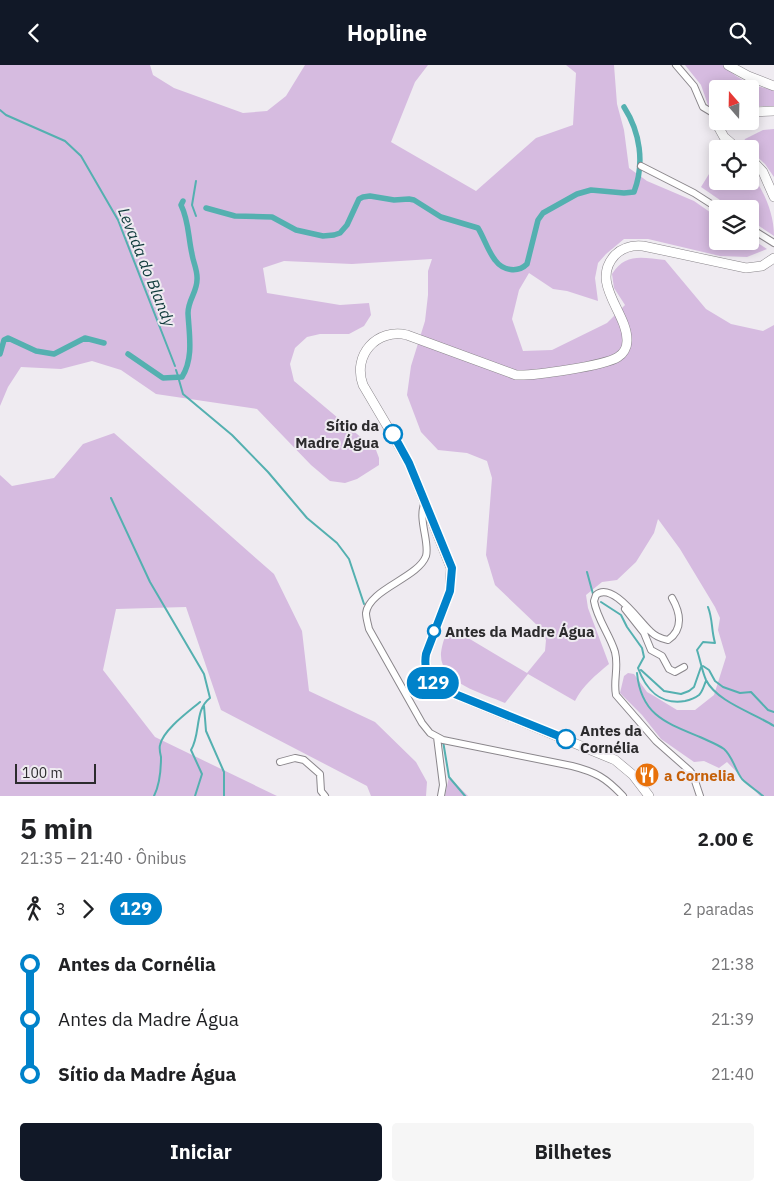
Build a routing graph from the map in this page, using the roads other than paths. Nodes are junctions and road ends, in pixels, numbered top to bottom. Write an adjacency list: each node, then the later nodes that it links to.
1 (676, 65): 4 (street)
2 (728, 65): 3 (main road)
3 (774, 86)
4 (709, 111)
5 (774, 111): 6 (main road)
6 (759, 112)
7 (720, 130): 8 (main road)
8 (728, 140)
9 (641, 166): 12 (street)
10 (759, 167): 11 (main road)
11 (774, 197)
12 (709, 203)
13 (759, 234): 14 (street)
14 (774, 243)
15 (774, 258): 16 (main road)
16 (425, 501): 20 (street); 25 (main road)
17 (672, 598): 18 (street)
18 (623, 604): 19 (street); 26 (street)
19 (684, 667)
20 (437, 737): 23 (street); 24 (street)
21 (280, 762): 22 (street)
22 (325, 796)
23 (441, 796)
24 (623, 796)
25 (650, 796)
26 (700, 796)

